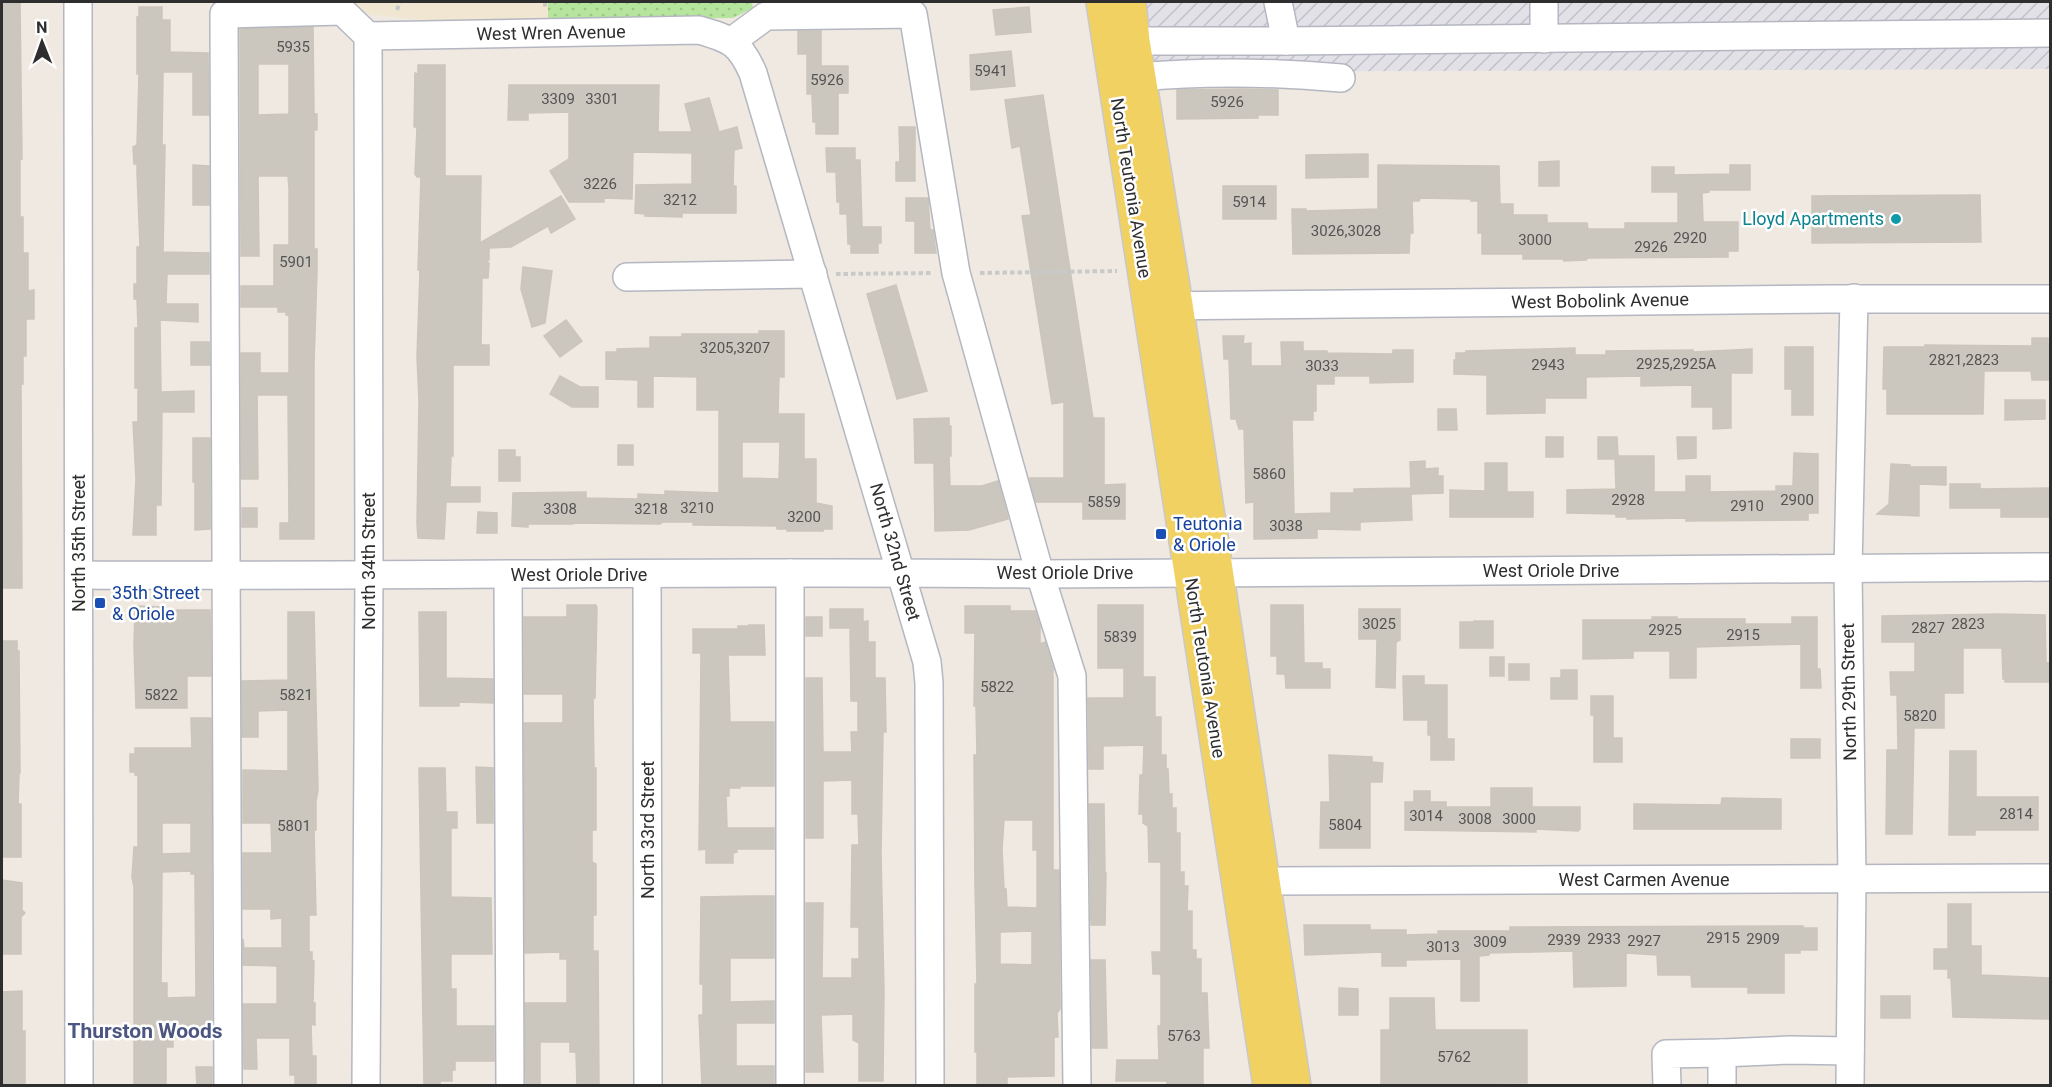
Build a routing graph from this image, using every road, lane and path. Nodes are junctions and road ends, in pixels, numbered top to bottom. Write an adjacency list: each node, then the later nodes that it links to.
1 (78, 2): 29 (street, North 35th Street)
2 (400, 2): 9 (path)
3 (545, 2): 8 (path)
4 (1103, 2): 22 (main road, North Teutonia Avenue)
5 (1129, 2): 14 (main road, North Teutonia Avenue)
6 (1278, 2): 15 (street)
7 (1544, 2): 12 (street)
8 (545, 9)
9 (397, 10)
10 (2050, 33): 12 (street)
11 (368, 36): 13 (street, West Wren Avenue); 32 (street); 33 (street, North 34th Street)
12 (1544, 39): 15 (street)
13 (732, 41): 18 (street, North 32nd Street); 28 (street)
14 (1133, 41): 15 (street); 16 (main road, North Teutonia Avenue)
15 (1286, 42)
16 (1139, 77): 17 (street); 22 (main road, North Teutonia Avenue)
17 (1341, 78)
18 (813, 274): 19 (street); 25 (street, North 32nd Street)
19 (627, 277)
20 (1854, 298): 21 (street, West Bobolink Avenue); 22 (street, West Bobolink Avenue); 24 (street, North 29th Street)
21 (2050, 299)
22 (1162, 305): 27 (main road, North Teutonia Avenue)
23 (2050, 567): 24 (street, West Oriole Drive)
24 (1848, 569): 27 (street, West Oriole Drive); 35 (street, North 29th Street)
25 (901, 572): 26 (street, West Oriole Drive); 28 (street, West Oriole Drive); 45 (street, North 32nd Street)
26 (790, 573): 31 (street, West Oriole Drive); 44 (street)
27 (1203, 573): 28 (street, West Oriole Drive); 36 (main road, North Teutonia Avenue)
28 (1040, 574): 46 (street)
29 (79, 575): 32 (street, West Oriole Drive); 39 (street, North 35th Street)
30 (508, 575): 31 (street, West Oriole Drive); 33 (street, West Oriole Drive); 42 (street)
31 (647, 575): 43 (street, North 33rd Street)
32 (226, 576): 33 (street, West Oriole Drive); 40 (street)
33 (369, 576): 41 (street, North 34th Street)
34 (2050, 878): 35 (street, West Carmen Avenue)
35 (1852, 879): 36 (street, West Carmen Avenue); 37 (street, North 29th Street)
36 (1251, 882): 47 (main road, North Teutonia Avenue); 48 (main road, North Teutonia Avenue)
37 (1850, 1051): 38 (street); 51 (street, North 29th Street)
38 (1722, 1053): 49 (street); 50 (street)
39 (79, 1086)
40 (228, 1086)
41 (366, 1086)
42 (510, 1086)
43 (648, 1086)
44 (790, 1086)
45 (930, 1086)
46 (1077, 1086)
47 (1270, 1086)
48 (1294, 1086)
49 (1667, 1086)
50 (1722, 1086)
51 (1850, 1086)

